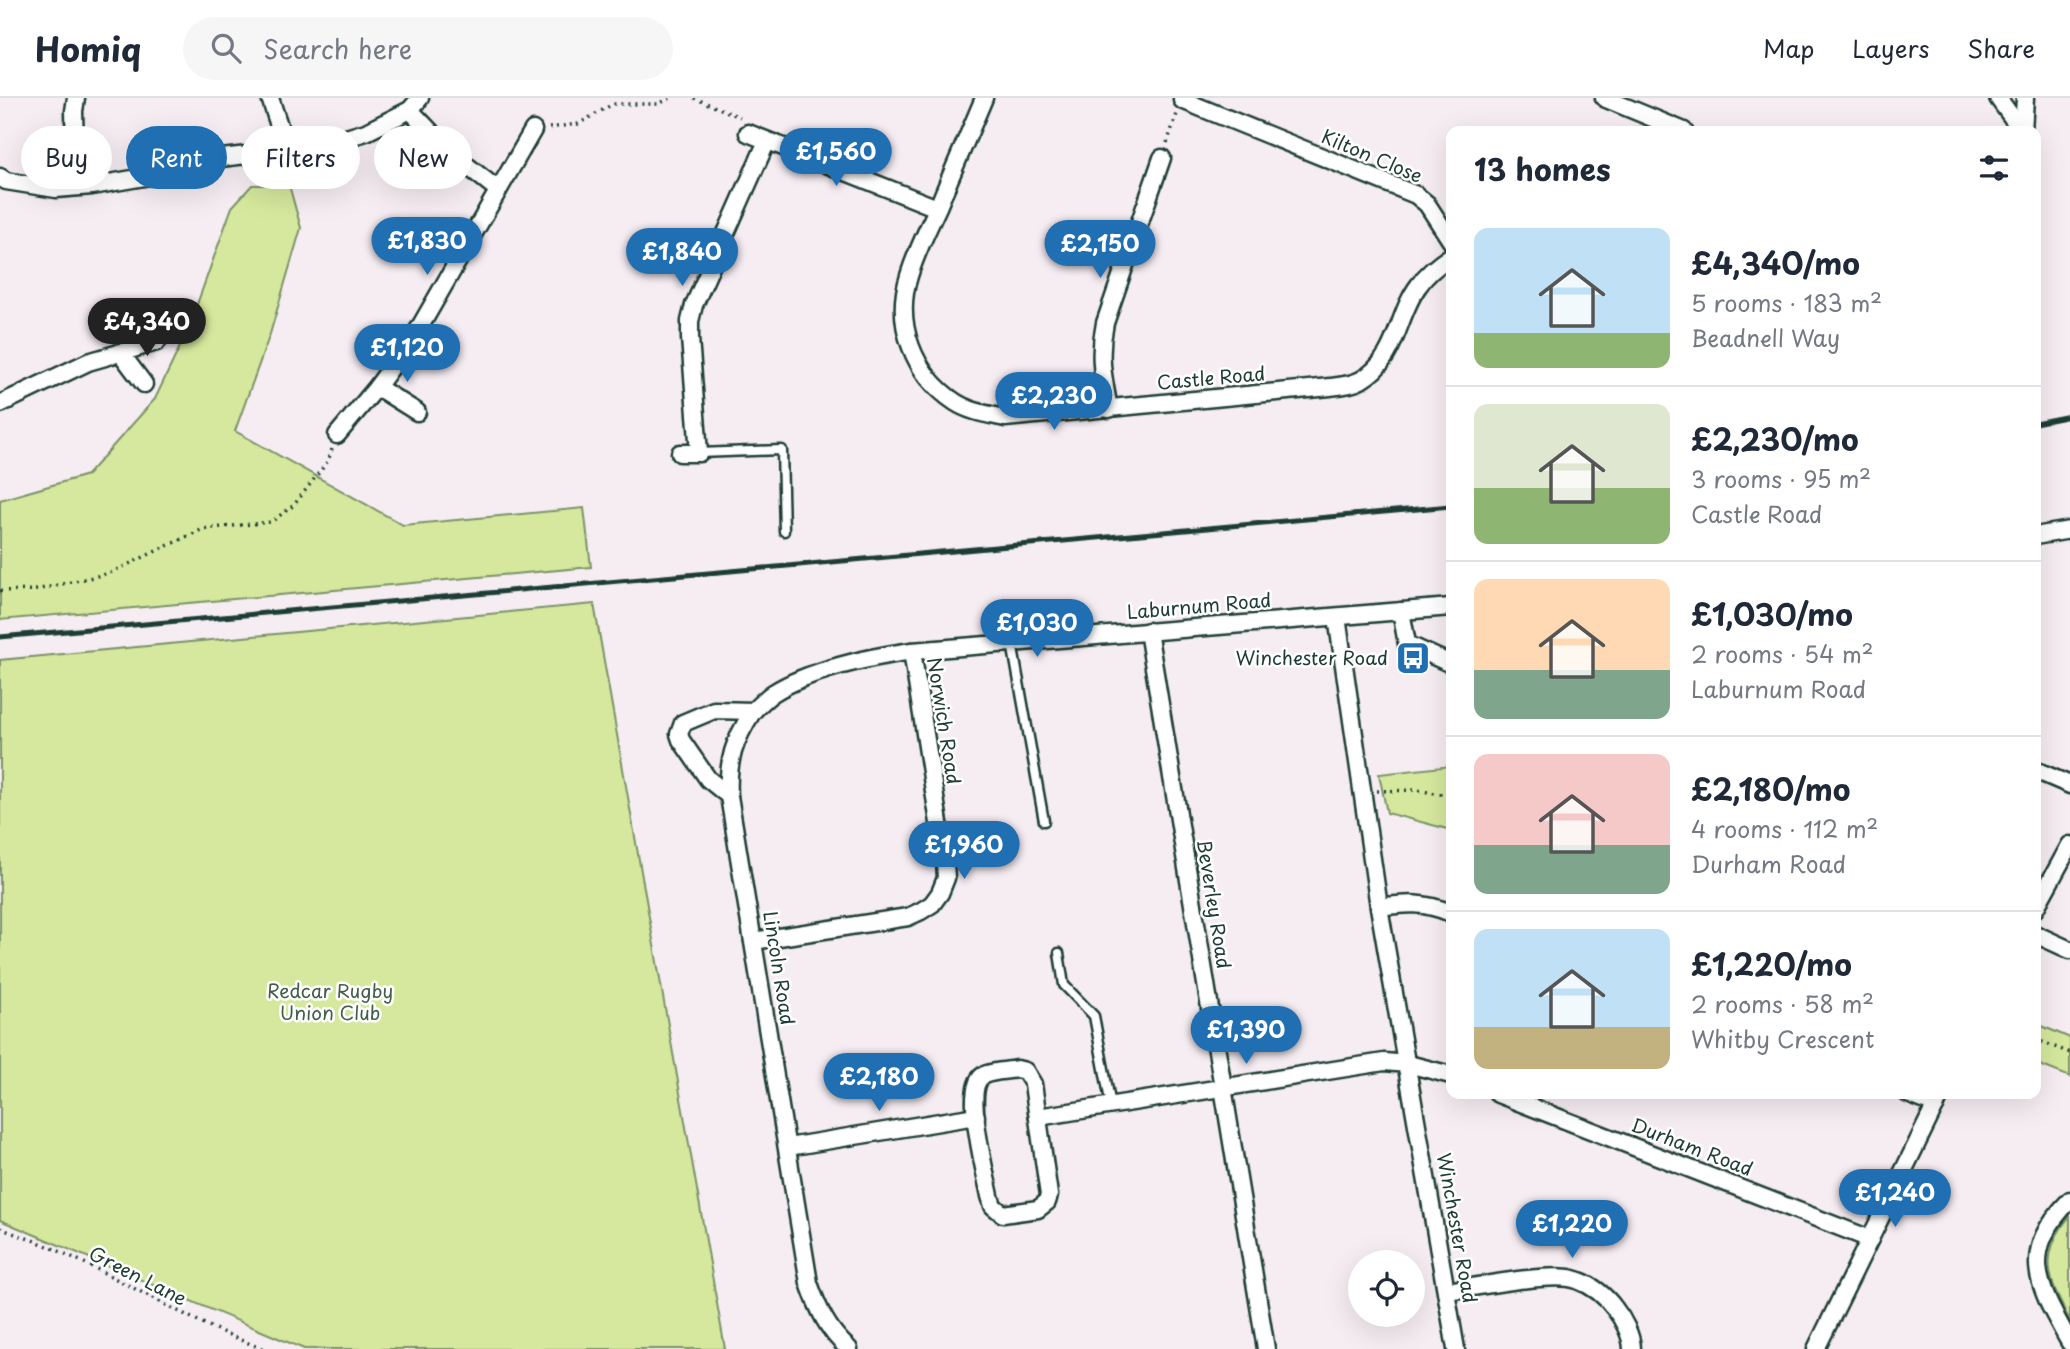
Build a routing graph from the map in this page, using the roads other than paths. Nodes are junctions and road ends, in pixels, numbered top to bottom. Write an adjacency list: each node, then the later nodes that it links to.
1 (76, 98): 9 (street)
2 (270, 98): 10 (street)
3 (984, 98): 24 (street, Castle Road)
4 (1604, 98): 11 (street)
5 (1998, 98): 12 (street)
6 (2025, 98): 13 (street)
7 (1183, 99): 25 (street, Kilton Close)
8 (415, 104): 16 (street); 23 (street)
9 (74, 126)
10 (279, 126)
11 (1673, 126)
12 (2018, 126)
13 (2022, 126)
14 (533, 130): 23 (street)
15 (748, 133): 17 (street)
16 (360, 134)
17 (767, 141): 24 (street); 36 (street)
18 (241, 156): 21 (street)
19 (1162, 158): 32 (street)
20 (0, 177): 22 (street)
21 (112, 182)
22 (21, 183)
23 (498, 190): 30 (street)
24 (937, 208): 32 (street, Castle Road)
25 (1446, 233)
26 (1446, 259): 32 (street, Castle Road)
27 (157, 342): 28 (street)
28 (120, 352): 29 (street); 31 (street)
29 (144, 384)
30 (377, 387): 33 (street); 34 (street)
31 (0, 404)
32 (1109, 409)
33 (417, 412)
34 (337, 435)
35 (680, 453): 36 (street)
36 (699, 453): 38 (lane)
37 (2070, 530): 39 (street)
38 (784, 531)
39 (2041, 535)
40 (1446, 607): 41 (street, Laburnum Road)
41 (1401, 611): 42 (street, Laburnum Road); 46 (street)
42 (1337, 617): 43 (street, Laburnum Road); 54 (street, Winchester Road)
43 (1148, 632): 44 (street, Laburnum Road); 62 (street, Beverley Road)
44 (1012, 643): 45 (street, Laburnum Road); 51 (lane)
45 (912, 651): 47 (street, Laburnum Road); 57 (street, Norwich Road)
46 (1446, 662)
47 (752, 711): 50 (street, Lincoln Road); 50 (street)
48 (2041, 773): 49 (street)
49 (2070, 786)
50 (729, 796): 57 (street, Lincoln Road)
51 (1044, 821)
52 (2070, 845): 53 (street)
53 (2041, 898)
54 (1379, 907): 55 (street); 60 (street, Winchester Road)
55 (1446, 911)
56 (2041, 937): 58 (street)
57 (754, 941): 68 (street, Lincoln Road)
58 (2070, 950)
59 (1059, 953): 65 (lane)
60 (1408, 1064): 61 (street); 62 (street); 71 (street, Winchester Road)
61 (1446, 1074)
62 (1223, 1088): 65 (street); 74 (street, Beverley Road)
63 (1511, 1099): 70 (street, Durham Road)
64 (1939, 1099): 70 (street)
65 (1111, 1106): 67 (street)
66 (976, 1116): 67 (street); 67 (street); 68 (street)
67 (1038, 1117)
68 (788, 1147): 73 (street, Lincoln Road)
69 (2070, 1200): 72 (street)
70 (1870, 1239): 77 (street)
71 (1447, 1291): 75 (street, Winchester Road); 76 (street)
72 (2070, 1343)
73 (849, 1349)
74 (1266, 1349)
75 (1456, 1349)
76 (1632, 1349)
77 (1816, 1349)

